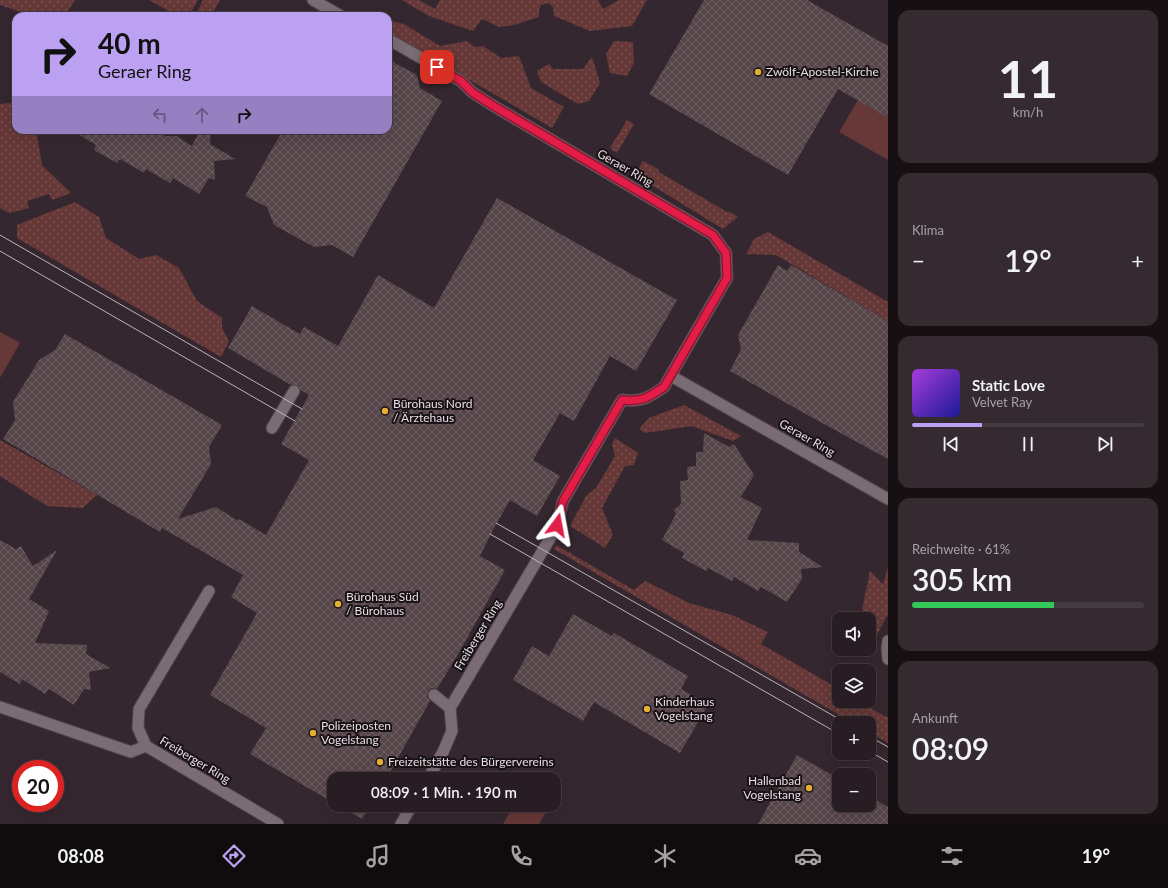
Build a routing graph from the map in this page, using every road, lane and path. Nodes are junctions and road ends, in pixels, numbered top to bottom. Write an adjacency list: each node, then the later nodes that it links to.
1 (313, 0): 2 (street)
2 (334, 12)
3 (392, 41): 4 (street, Geraer Ring)
4 (671, 376): 7 (street, Geraer Ring); 8 (street, Geraer Ring)
5 (294, 391): 6 (street)
6 (272, 428)
7 (888, 499)
8 (553, 533): 14 (street, Freiberger Ring)
9 (209, 591): 15 (street, Freiberger Ring)
10 (888, 641): 11 (street)
11 (888, 659)
12 (434, 695): 14 (street)
13 (0, 707): 15 (street)
14 (450, 708): 16 (street)
15 (146, 746): 18 (street, Freiberger Ring)
16 (432, 772)
17 (408, 812): 19 (street)
18 (278, 824)
19 (401, 824)

